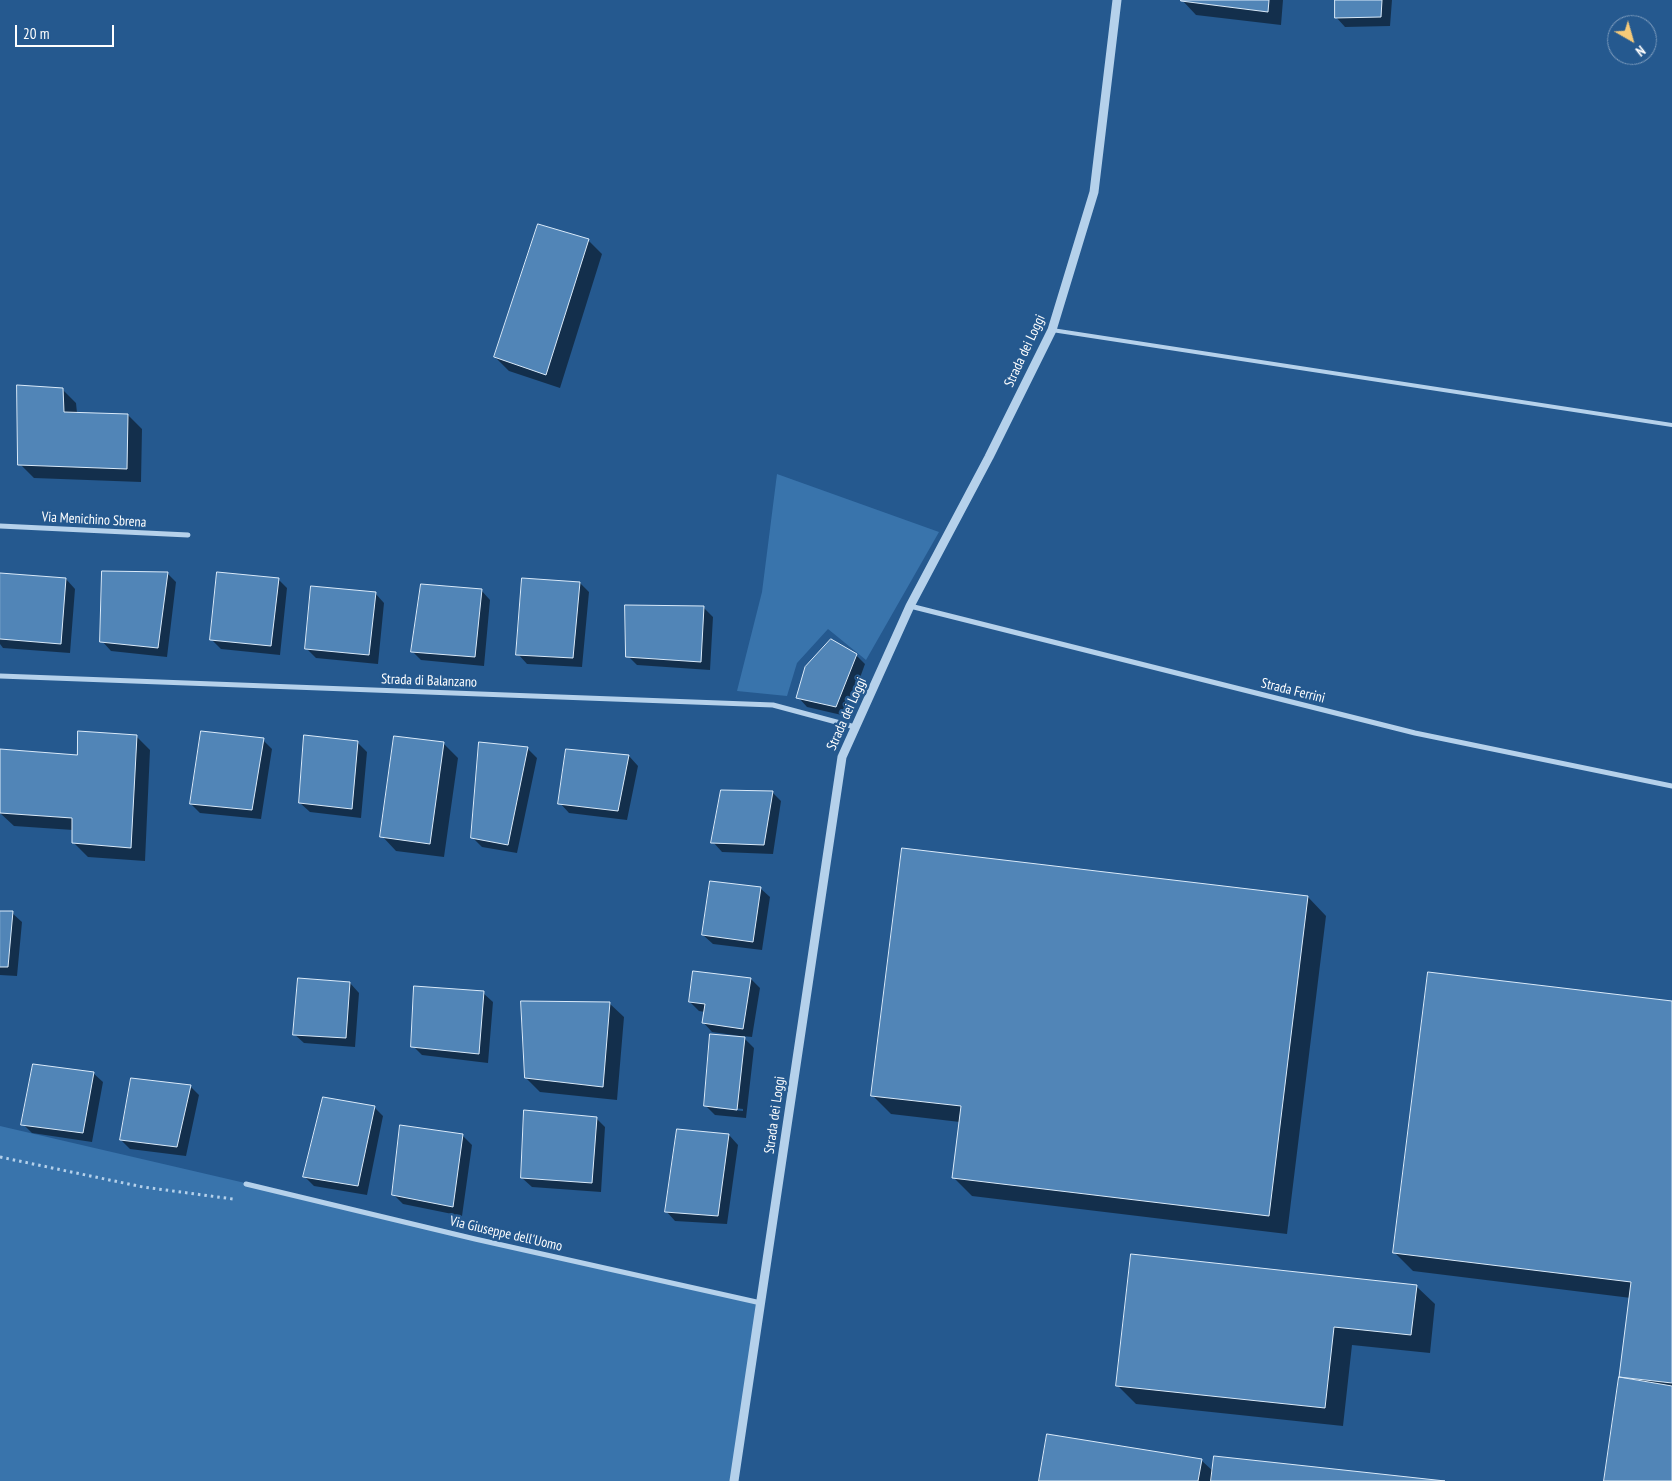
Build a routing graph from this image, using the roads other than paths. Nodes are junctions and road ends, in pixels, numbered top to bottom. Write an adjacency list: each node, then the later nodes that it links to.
1 (1117, 0): 2 (street, Strada dei Loggi)
2 (1052, 330): 3 (lane); 6 (street, Strada dei Loggi)
3 (1672, 425)
4 (0, 526): 5 (street, Via Menichino Sbrena)
5 (188, 535)
6 (910, 606): 8 (street, Strada dei Loggi); 9 (street, Strada Ferrini)
7 (0, 676): 8 (street, Strada di Balanzano)
8 (855, 727): 11 (street, Strada dei Loggi)
9 (1672, 786)
10 (246, 1184): 11 (street, Via Giuseppe dell'Uomo)
11 (761, 1303): 12 (street, Strada dei Loggi)
12 (734, 1481)

